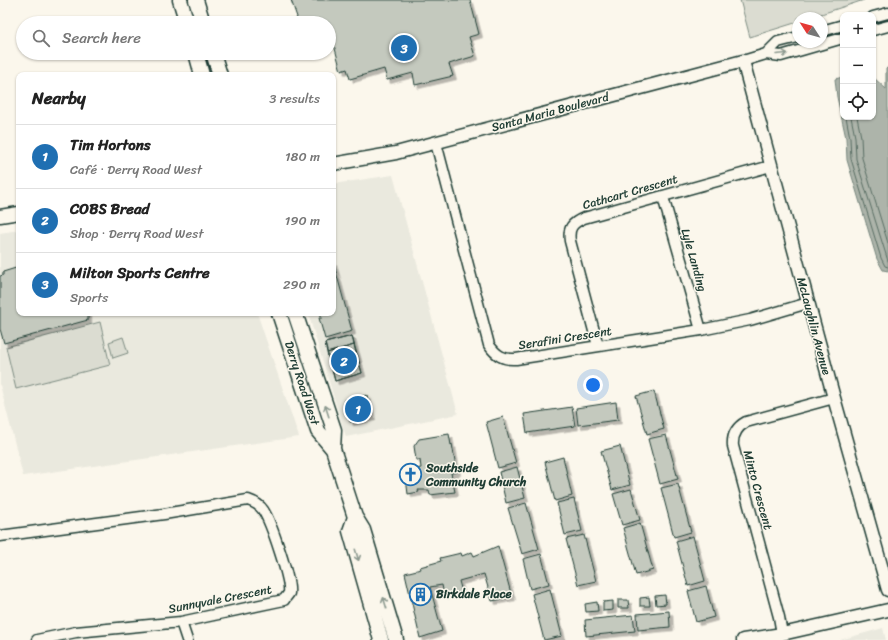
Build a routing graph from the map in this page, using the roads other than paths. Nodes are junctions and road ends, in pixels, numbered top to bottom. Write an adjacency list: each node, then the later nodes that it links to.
1 (180, 0): 4 (main road)
2 (196, 0): 5 (main road)
3 (888, 13): 6 (street)
4 (185, 16)
5 (201, 16)
6 (876, 16)
7 (840, 26): 9 (street)
8 (888, 26): 10 (street)
9 (828, 29)
10 (876, 29)
11 (792, 38): 13 (street, Santa Maria Boulevard)
12 (840, 39): 13 (street, Santa Maria Boulevard, one-way to 12)
13 (766, 54): 16 (street, Santa Maria Boulevard)
14 (198, 60): 17 (main road)
15 (215, 60): 18 (main road)
16 (743, 61): 19 (street, Santa Maria Boulevard); 21 (street, McLaughlin Avenue)
17 (201, 72)
18 (219, 72)
19 (436, 143): 20 (street, Santa Maria Boulevard); 29 (street, Serafini Crescent)
20 (336, 164)
21 (771, 166): 22 (street, Cathcart Crescent); 25 (street, McLaughlin Avenue)
22 (663, 197): 28 (street, Lyle Landing); 29 (street, Cathcart Crescent)
23 (16, 213): 24 (street)
24 (0, 216)
25 (808, 303): 28 (street, Serafini Crescent); 30 (street, McLaughlin Avenue)
26 (280, 316): 31 (main road, Derry Road West)
27 (296, 316): 31 (main road, Derry Road West, one-way to 27)
28 (701, 330): 29 (street, Serafini Crescent)
29 (598, 346)
30 (834, 398): 34 (street, McLaughlin Avenue); 37 (street, Minto Crescent)
31 (333, 449): 32 (main road, Derry Road West)
32 (355, 517): 40 (main road, Derry Road West, one-way to 40); 41 (main road, Derry Road West, one-way to 32)
33 (0, 536): 36 (street, Sunnyvale Crescent)
34 (888, 590)
35 (888, 610): 37 (street)
36 (181, 622): 38 (street, Sunnyvale Crescent); 39 (street)
37 (782, 634): 42 (street)
38 (37, 640)
39 (187, 640)
40 (381, 640)
41 (396, 640)
42 (743, 640)

